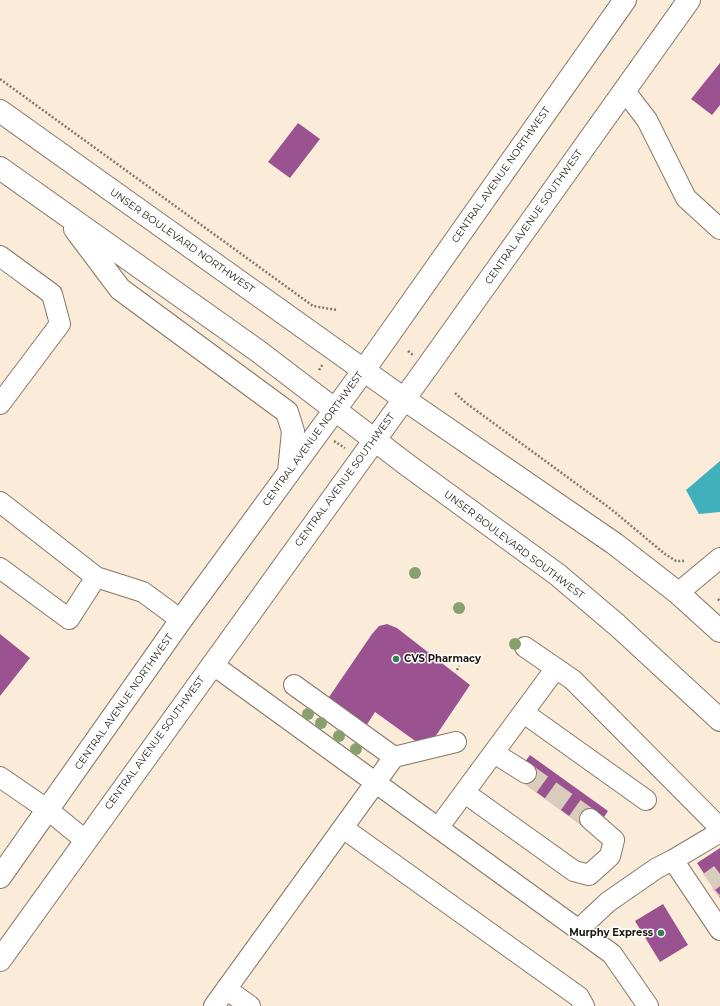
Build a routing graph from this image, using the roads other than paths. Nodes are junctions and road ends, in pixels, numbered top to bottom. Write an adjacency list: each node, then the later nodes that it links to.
1 (625, 0): 9 (main road, CENTRAL AVENUE NORTHWEST)
2 (689, 0): 3 (main road, CENTRAL AVENUE SOUTHWEST)
3 (624, 90): 7 (street); 10 (main road, CENTRAL AVENUE SOUTHWEST)
4 (0, 111): 9 (main road, UNSER BOULEVARD NORTHWEST)
5 (0, 168): 6 (main road)
6 (61, 212): 12 (main road); 14 (main road)
7 (720, 229)
8 (0, 256): 11 (street)
9 (364, 370): 10 (main road, UNSER BOULEVARD NORTHWEST); 12 (main road, CENTRAL AVENUE NORTHWEST)
10 (404, 399): 13 (main road, CENTRAL AVENUE SOUTHWEST); 19 (main road)
11 (0, 404)
12 (335, 409): 13 (main road, UNSER BOULEVARD SOUTHWEST); 14 (main road, CENTRAL AVENUE NORTHWEST)
13 (374, 439): 23 (main road, CENTRAL AVENUE SOUTHWEST); 27 (main road, UNSER BOULEVARD SOUTHWEST)
14 (289, 473): 20 (main road, CENTRAL AVENUE NORTHWEST)
15 (0, 502): 18 (street)
16 (720, 558): 19 (street)
17 (0, 568): 18 (street)
18 (96, 577): 20 (street)
19 (678, 593): 21 (main road)
20 (181, 620): 36 (main road, CENTRAL AVENUE NORTHWEST)
21 (720, 631)
22 (526, 647): 24 (street)
23 (212, 664): 33 (street); 42 (main road, CENTRAL AVENUE SOUTHWEST)
24 (556, 668): 26 (street); 40 (street)
25 (294, 685): 30 (street)
26 (524, 713): 29 (street); 35 (street)
27 (720, 720)
28 (456, 742): 30 (street)
29 (494, 753): 31 (street); 34 (street)
30 (394, 757): 33 (street)
31 (526, 774)
32 (0, 777): 36 (street)
33 (375, 782): 38 (street); 39 (street)
34 (468, 789): 37 (street); 39 (street)
35 (646, 800)
36 (48, 810): 42 (street); 44 (main road, CENTRAL AVENUE NORTHWEST)
37 (590, 819)
38 (343, 828): 48 (street); 51 (street)
39 (438, 828): 46 (street)
40 (720, 828)
41 (720, 832): 43 (street)
42 (85, 840): 47 (main road, CENTRAL AVENUE SOUTHWEST)
43 (674, 860): 45 (street); 46 (street)
44 (0, 877)
45 (718, 924)
46 (578, 930): 52 (street)
47 (0, 960)
48 (226, 989): 49 (street); 50 (street)
49 (214, 1006)
50 (250, 1006)
51 (584, 1006)
52 (648, 1006)

